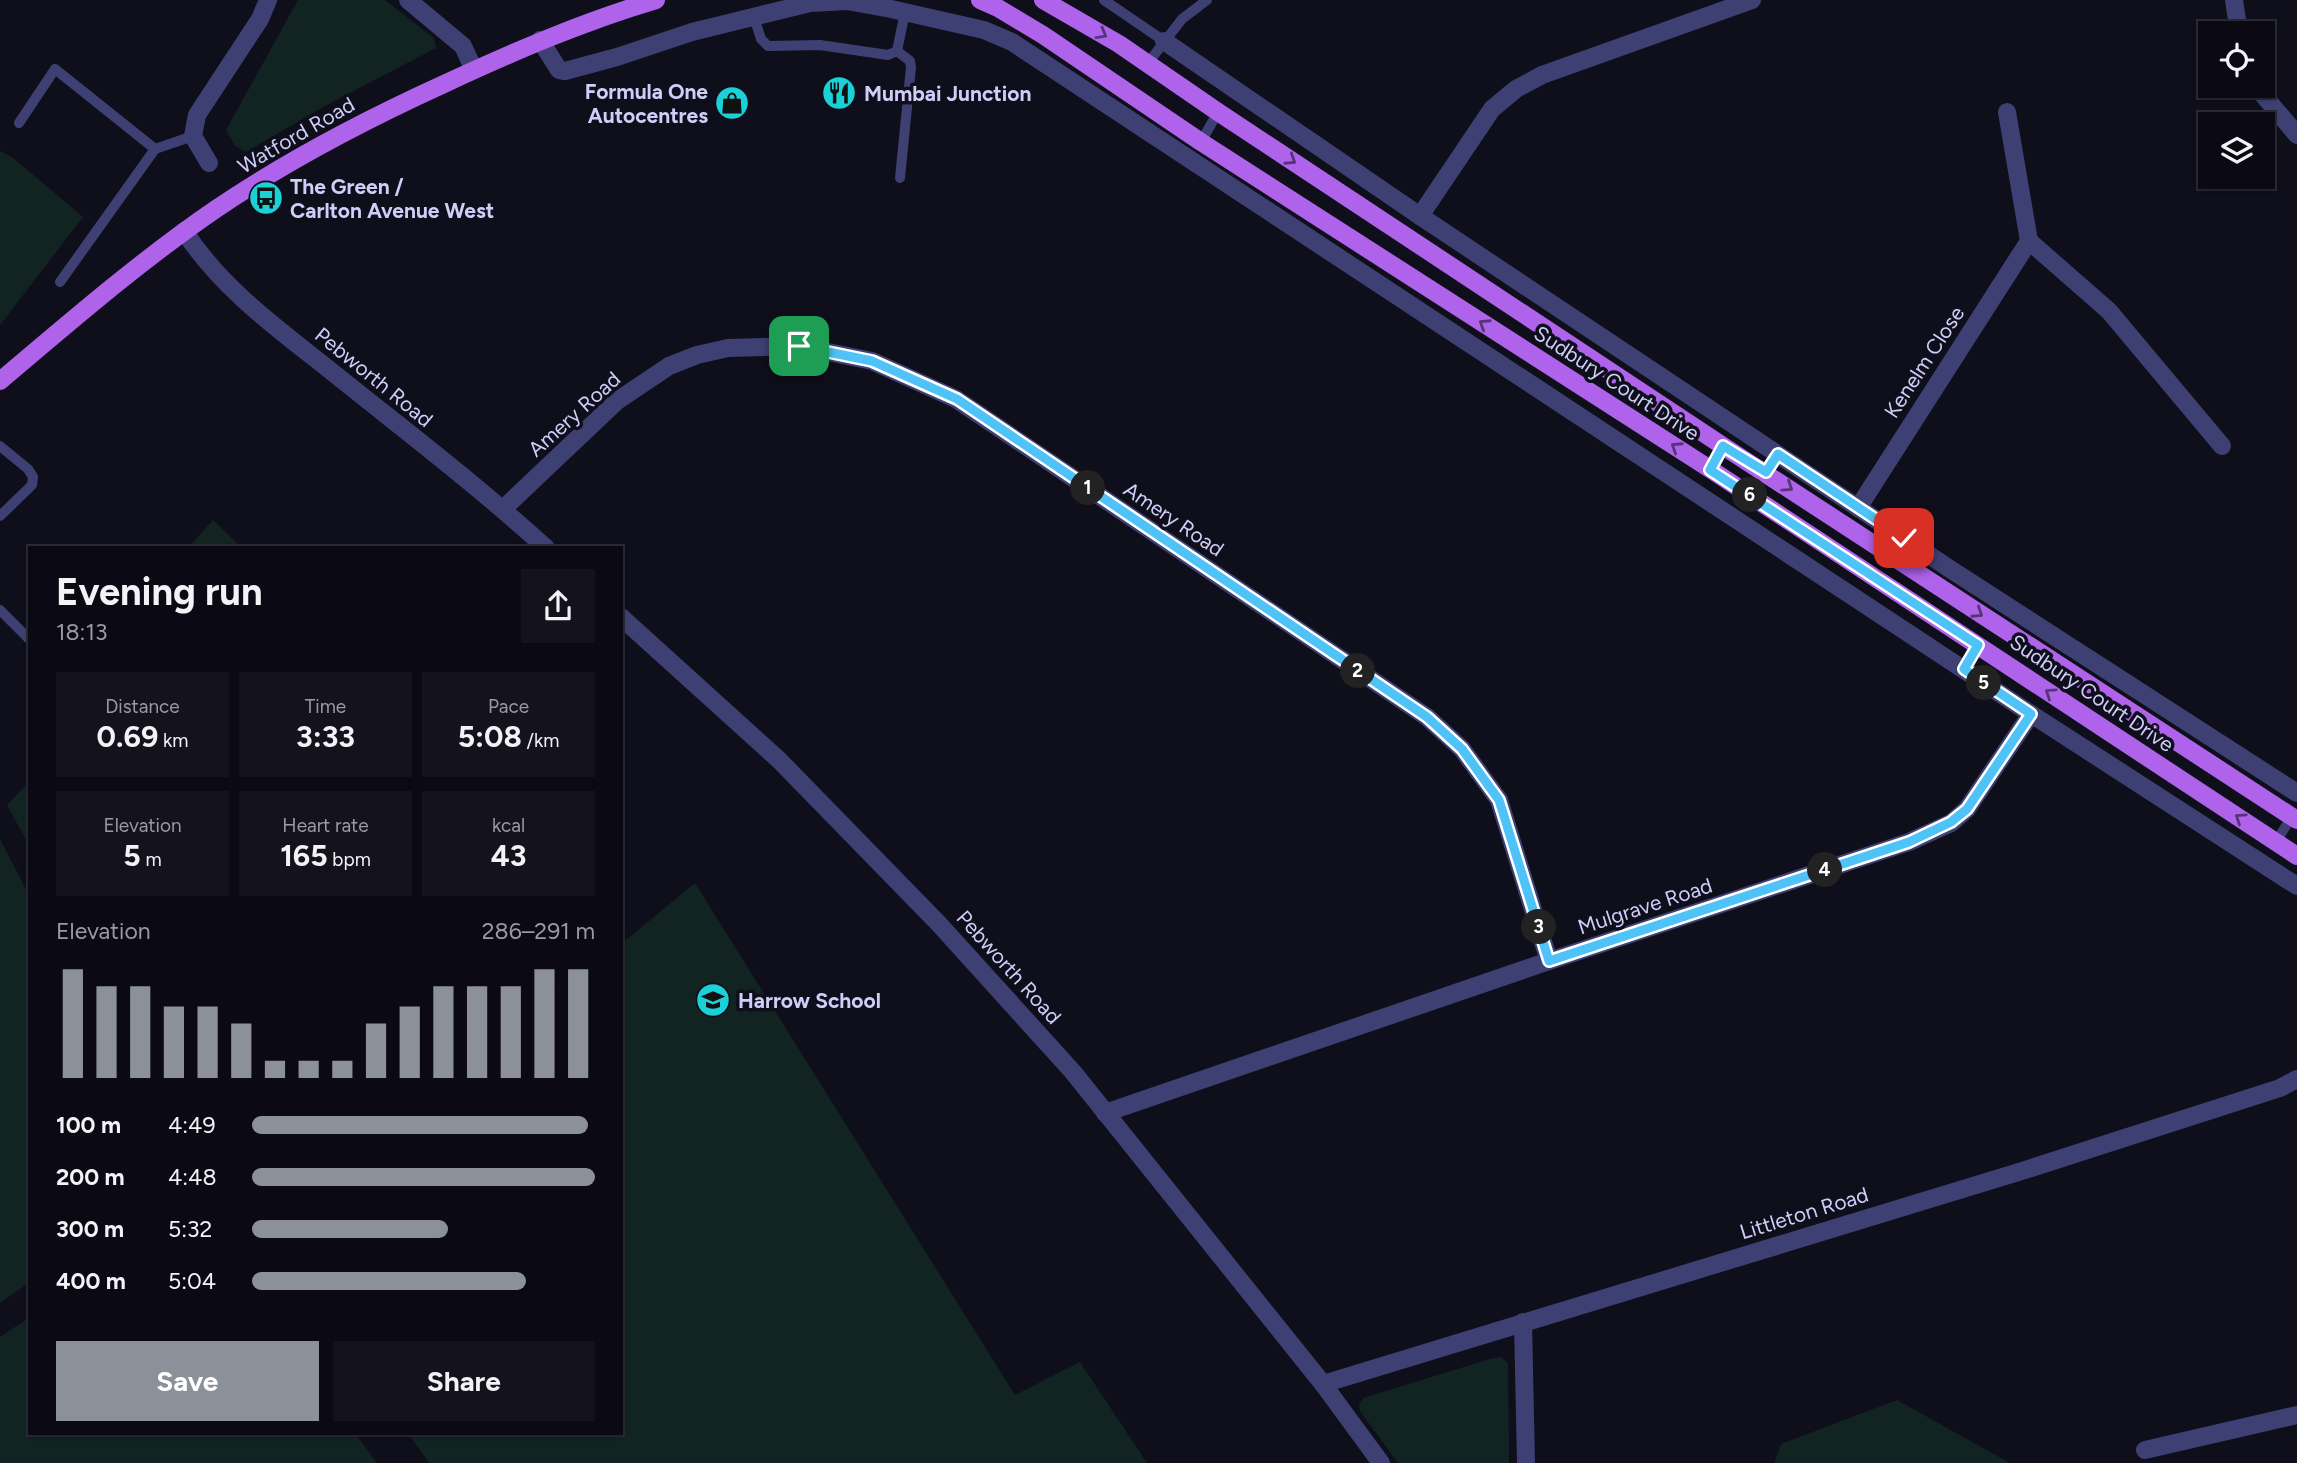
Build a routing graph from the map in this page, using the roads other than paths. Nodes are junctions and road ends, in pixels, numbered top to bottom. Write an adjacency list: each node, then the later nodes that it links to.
1 (268, 0): 26 (street)
2 (408, 0): 20 (street)
3 (656, 0): 15 (main road, Watford Road)
4 (979, 0): 14 (main road, Sudbury Court Drive)
5 (1043, 0): 19 (main road, Sudbury Court Drive, one-way to 19)
6 (1104, 0): 16 (lane)
7 (1207, 0): 16 (lane)
8 (1752, 0): 31 (street)
9 (2234, 0): 13 (street)
10 (778, 5): 11 (street); 12 (street)
11 (905, 12): 17 (lane); 18 (street)
12 (754, 17): 15 (street); 17 (lane)
13 (2237, 21)
14 (1043, 35): 18 (street); 27 (main road, Sudbury Court Drive)
15 (540, 40): 20 (main road, Watford Road)
16 (1164, 41): 19 (lane); 31 (street, Sudbury Court Drive)
17 (897, 51): 30 (lane)
18 (1037, 57): 54 (street)
19 (1148, 63): 22 (main road, Sudbury Court Drive)
20 (474, 69): 32 (main road, Watford Road)
21 (2266, 98): 25 (street)
22 (1218, 112): 27 (lane); 36 (main road, Sudbury Court Drive, one-way to 36)
23 (2007, 112): 33 (street)
24 (19, 124): 28 (lane)
25 (2297, 135)
26 (193, 136): 28 (lane); 29 (street)
27 (1201, 142): 42 (main road, Sudbury Court Drive, one-way to 27)
28 (155, 149): 35 (lane)
29 (209, 163)
30 (900, 178)
31 (1420, 216): 34 (street, Sudbury Court Drive)
32 (184, 231): 37 (main road, Watford Road); 45 (street, Pebworth Road)
33 (2029, 242): 40 (street); 44 (street, Kenelm Close)
34 (1509, 275): 36 (lane); 41 (street, Sudbury Court Drive)
35 (60, 282)
36 (1496, 295): 39 (main road, Sudbury Court Drive)
37 (0, 381)
38 (0, 446): 46 (lane)
39 (1723, 446): 42 (lane); 43 (main road, Sudbury Court Drive)
40 (2222, 446)
41 (1778, 454): 43 (lane); 44 (street, Sudbury Court Drive)
42 (1710, 470): 53 (main road, Sudbury Court Drive)
43 (1766, 472): 49 (main road, Sudbury Court Drive, one-way to 49)
44 (1858, 508): 48 (street, Sudbury Court Drive)
45 (503, 509): 47 (street, Pebworth Road); 63 (street, Amery Road)
46 (0, 516)
47 (544, 546)
48 (1950, 569): 49 (lane); 56 (street, Sudbury Court Drive)
49 (1938, 587): 57 (main road, Sudbury Court Drive, one-way to 57)
50 (0, 610): 52 (lane)
51 (623, 619): 65 (street, Pebworth Road)
52 (28, 638)
53 (1978, 645): 54 (street); 60 (main road, Sudbury Court Drive, one-way to 53)
54 (1964, 669): 55 (street)
55 (2031, 714): 62 (street); 63 (street, Mulgrave Road)
56 (2267, 773): 57 (street); 58 (street, Sudbury Court Drive)
57 (2256, 792): 59 (main road, Sudbury Court Drive)
58 (2297, 793)
59 (2294, 818): 60 (lane)
60 (2276, 842): 61 (main road, Sudbury Court Drive)
61 (2297, 856)
62 (2297, 886)
63 (1549, 961): 65 (street, Mulgrave Road)
64 (2297, 1079): 66 (street, Littleton Road)
65 (1105, 1113): 67 (street, Pebworth Road)
66 (1522, 1322): 67 (street, Littleton Road); 71 (street)
67 (1323, 1384): 70 (street, Pebworth Road)
68 (2297, 1415): 69 (street)
69 (2145, 1450)
70 (1381, 1463)
71 (1526, 1463)

